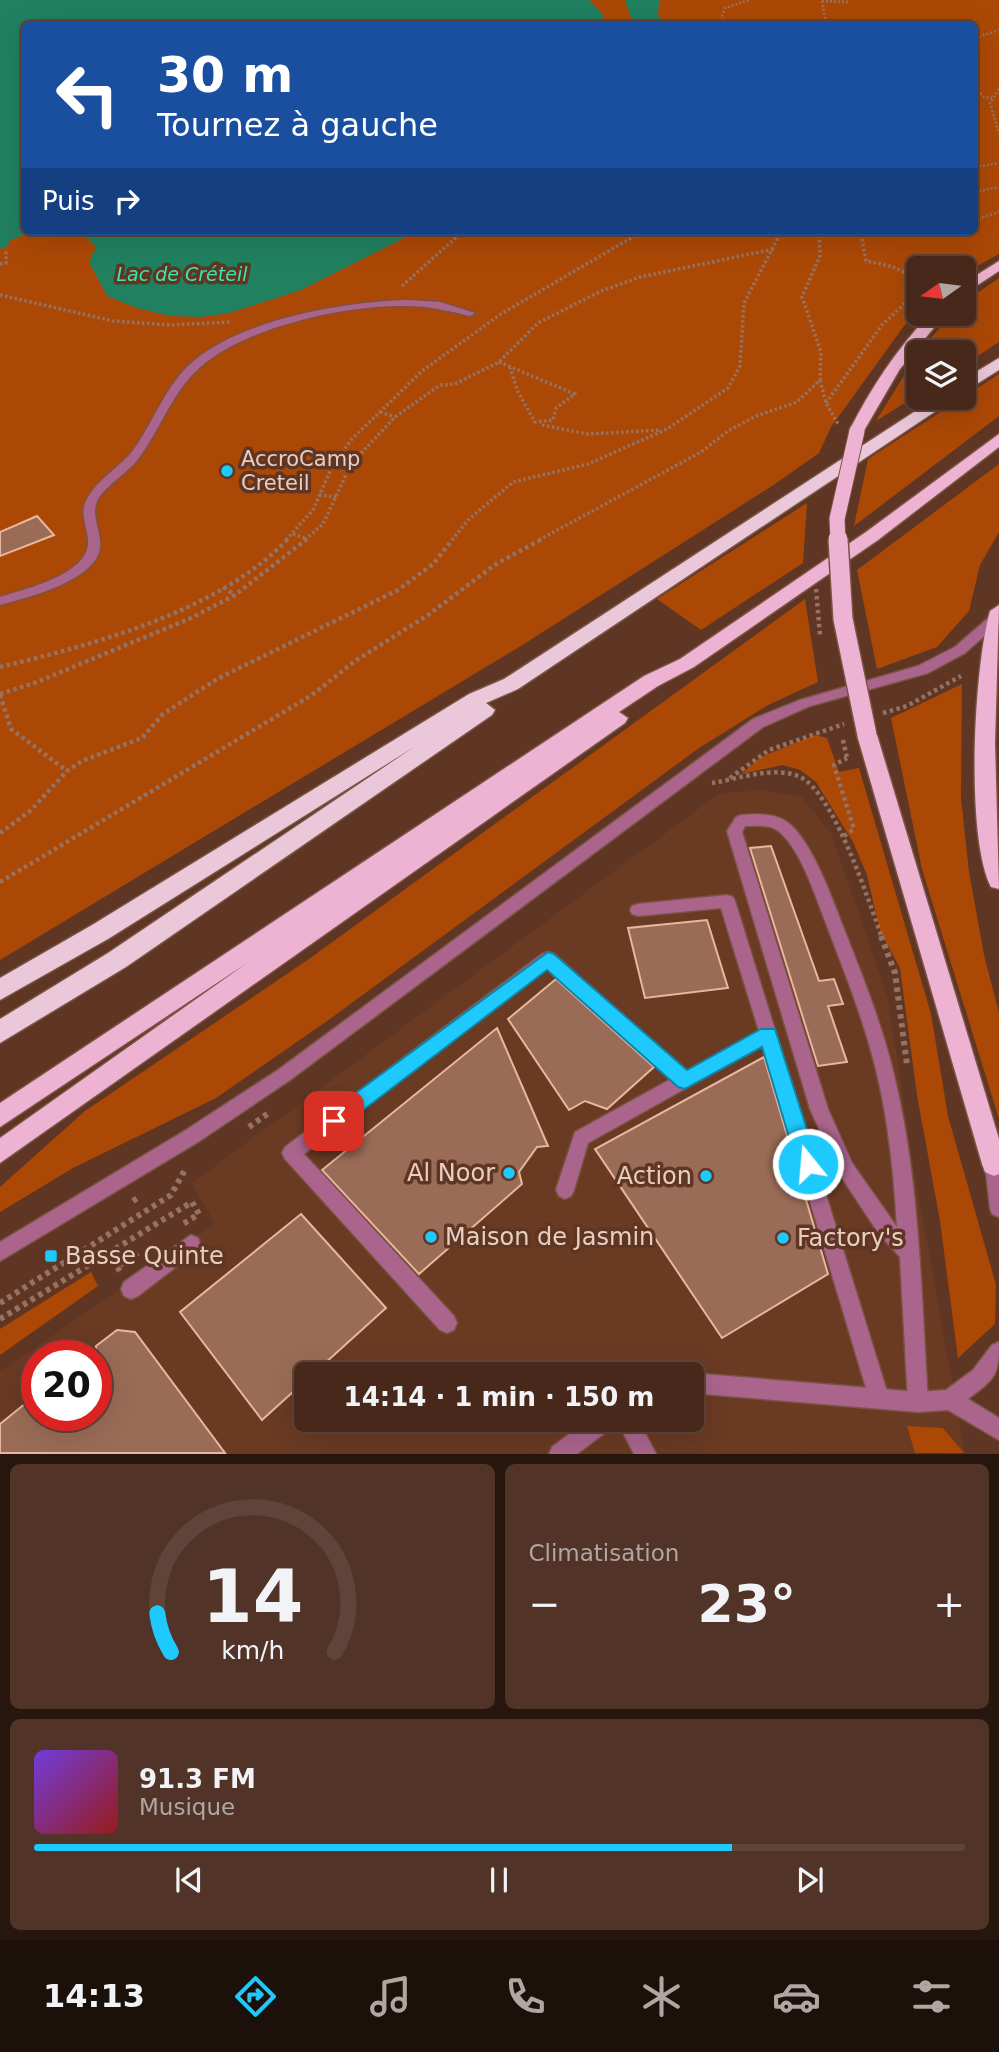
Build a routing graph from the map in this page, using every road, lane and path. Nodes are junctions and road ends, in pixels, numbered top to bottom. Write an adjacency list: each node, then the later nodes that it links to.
1 (748, 0): 4 (path)
2 (822, 0): 3 (path); 5 (path)
3 (849, 2)
4 (723, 21)
5 (826, 21)
6 (999, 30): 7 (path)
7 (978, 37)
8 (999, 89): 10 (path)
9 (978, 90): 10 (path)
10 (992, 98): 11 (path)
11 (999, 134)
12 (999, 163): 13 (path)
13 (978, 166)
14 (999, 187): 15 (path)
15 (978, 191)
16 (999, 212): 17 (path)
17 (978, 219)
18 (459, 235): 31 (path)
19 (636, 235): 42 (path)
20 (779, 235): 23 (path)
21 (819, 235): 39 (path)
22 (862, 235): 27 (path)
23 (774, 249): 35 (path); 45 (path)
24 (6, 251): 25 (path)
25 (0, 264)
26 (999, 264): 28 (highway)
27 (906, 273)
28 (976, 281)
29 (0, 295): 33 (path)
30 (906, 302): 40 (path)
31 (376, 306): 32 (street); 54 (street)
32 (470, 313)
33 (232, 322)
34 (925, 326): 79 (highway, bridge)
35 (499, 362): 37 (path); 43 (path)
36 (999, 363): 38 (highway)
37 (510, 368): 44 (path); 44 (path)
38 (976, 379)
39 (820, 380): 40 (path); 70 (path)
40 (826, 403): 46 (path)
41 (930, 410): 62 (highway)
42 (379, 412): 43 (path); 48 (path)
43 (396, 417): 49 (path)
44 (535, 422): 45 (path)
45 (667, 429): 65 (path)
46 (835, 432)
47 (999, 439): 58 (highway)
48 (319, 495): 49 (path); 50 (path)
49 (337, 497): 51 (path)
50 (293, 534): 51 (path); 52 (path)
51 (307, 539): 53 (path)
52 (223, 587): 53 (path); 55 (path)
53 (235, 595): 57 (path)
54 (0, 601)
55 (172, 613): 57 (path); 59 (path)
56 (998, 615): 69 (highway); 88 (street)
57 (181, 622): 63 (path)
58 (687, 663): 77 (highway); 78 (highway)
59 (0, 667)
60 (961, 676): 61 (path)
61 (941, 680)
62 (511, 684): 73 (highway); 74 (highway)
63 (0, 694): 65 (path)
64 (846, 758): 68 (path)
65 (67, 771): 67 (path)
66 (720, 775): 68 (path)
67 (0, 834)
68 (844, 836): 72 (path)
69 (999, 881)
70 (0, 883)
71 (638, 910): 75 (street)
72 (886, 954)
73 (0, 990)
74 (0, 1032)
75 (768, 1034): 76 (street); 96 (street)
76 (685, 1081): 81 (street); 93 (street)
77 (0, 1116)
78 (0, 1152)
79 (994, 1164): 84 (street)
80 (182, 1170): 91 (path)
81 (565, 1190)
82 (141, 1196): 83 (path)
83 (133, 1201)
84 (999, 1208)
85 (179, 1227): 92 (path)
86 (191, 1244): 90 (street)
87 (148, 1247): 90 (path)
88 (0, 1252)
89 (910, 1255): 89 (street); 98 (street)
90 (131, 1289)
91 (0, 1303)
92 (0, 1319)
93 (447, 1324)
94 (999, 1352): 97 (street)
95 (704, 1384): 96 (street)
96 (879, 1398): 98 (street)
97 (950, 1400): 98 (street); 99 (street)
98 (918, 1402)
99 (999, 1430)
100 (589, 1432): 102 (street)
101 (633, 1432): 103 (street)
102 (559, 1454)
103 (646, 1454)

